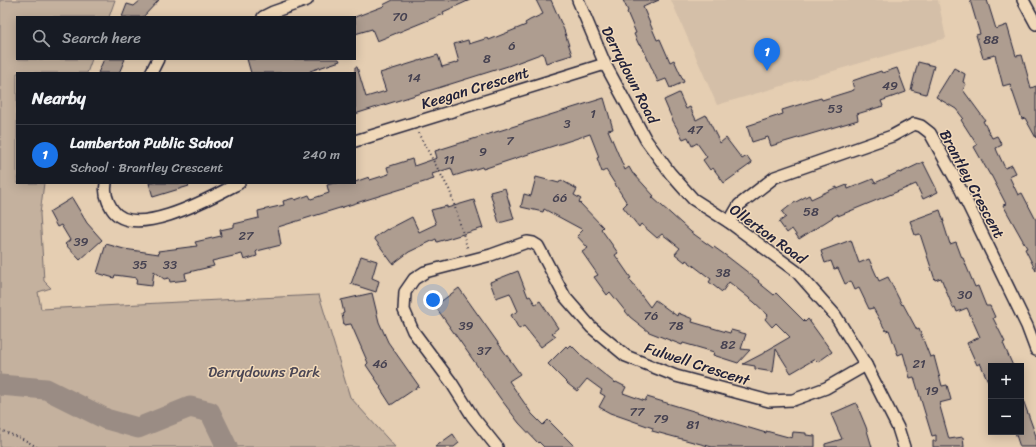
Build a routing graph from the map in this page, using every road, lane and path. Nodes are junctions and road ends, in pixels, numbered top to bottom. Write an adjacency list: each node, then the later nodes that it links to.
1 (307, 0): 4 (street)
2 (578, 0): 7 (street, Derrydown Road)
3 (1023, 0): 5 (street)
4 (265, 16)
5 (1036, 24)
6 (158, 60): 8 (street)
7 (605, 64): 9 (street, Keegan Crescent); 10 (street, Derrydown Road)
8 (152, 72)
9 (413, 123): 11 (street, Keegan Crescent); 15 (path)
10 (646, 140): 14 (street, Ollerton Road)
11 (356, 141)
12 (106, 184): 13 (street)
13 (237, 184)
14 (729, 222): 16 (street, Brantley Crescent); 17 (street, Ollerton Road)
15 (471, 260): 17 (street, Fulwell Crescent); 20 (street, Fulwell Crescent)
16 (1036, 350)
17 (866, 365): 21 (street, Ollerton Road)
18 (0, 430): 19 (path)
19 (37, 447)
20 (497, 447)
21 (904, 447)

